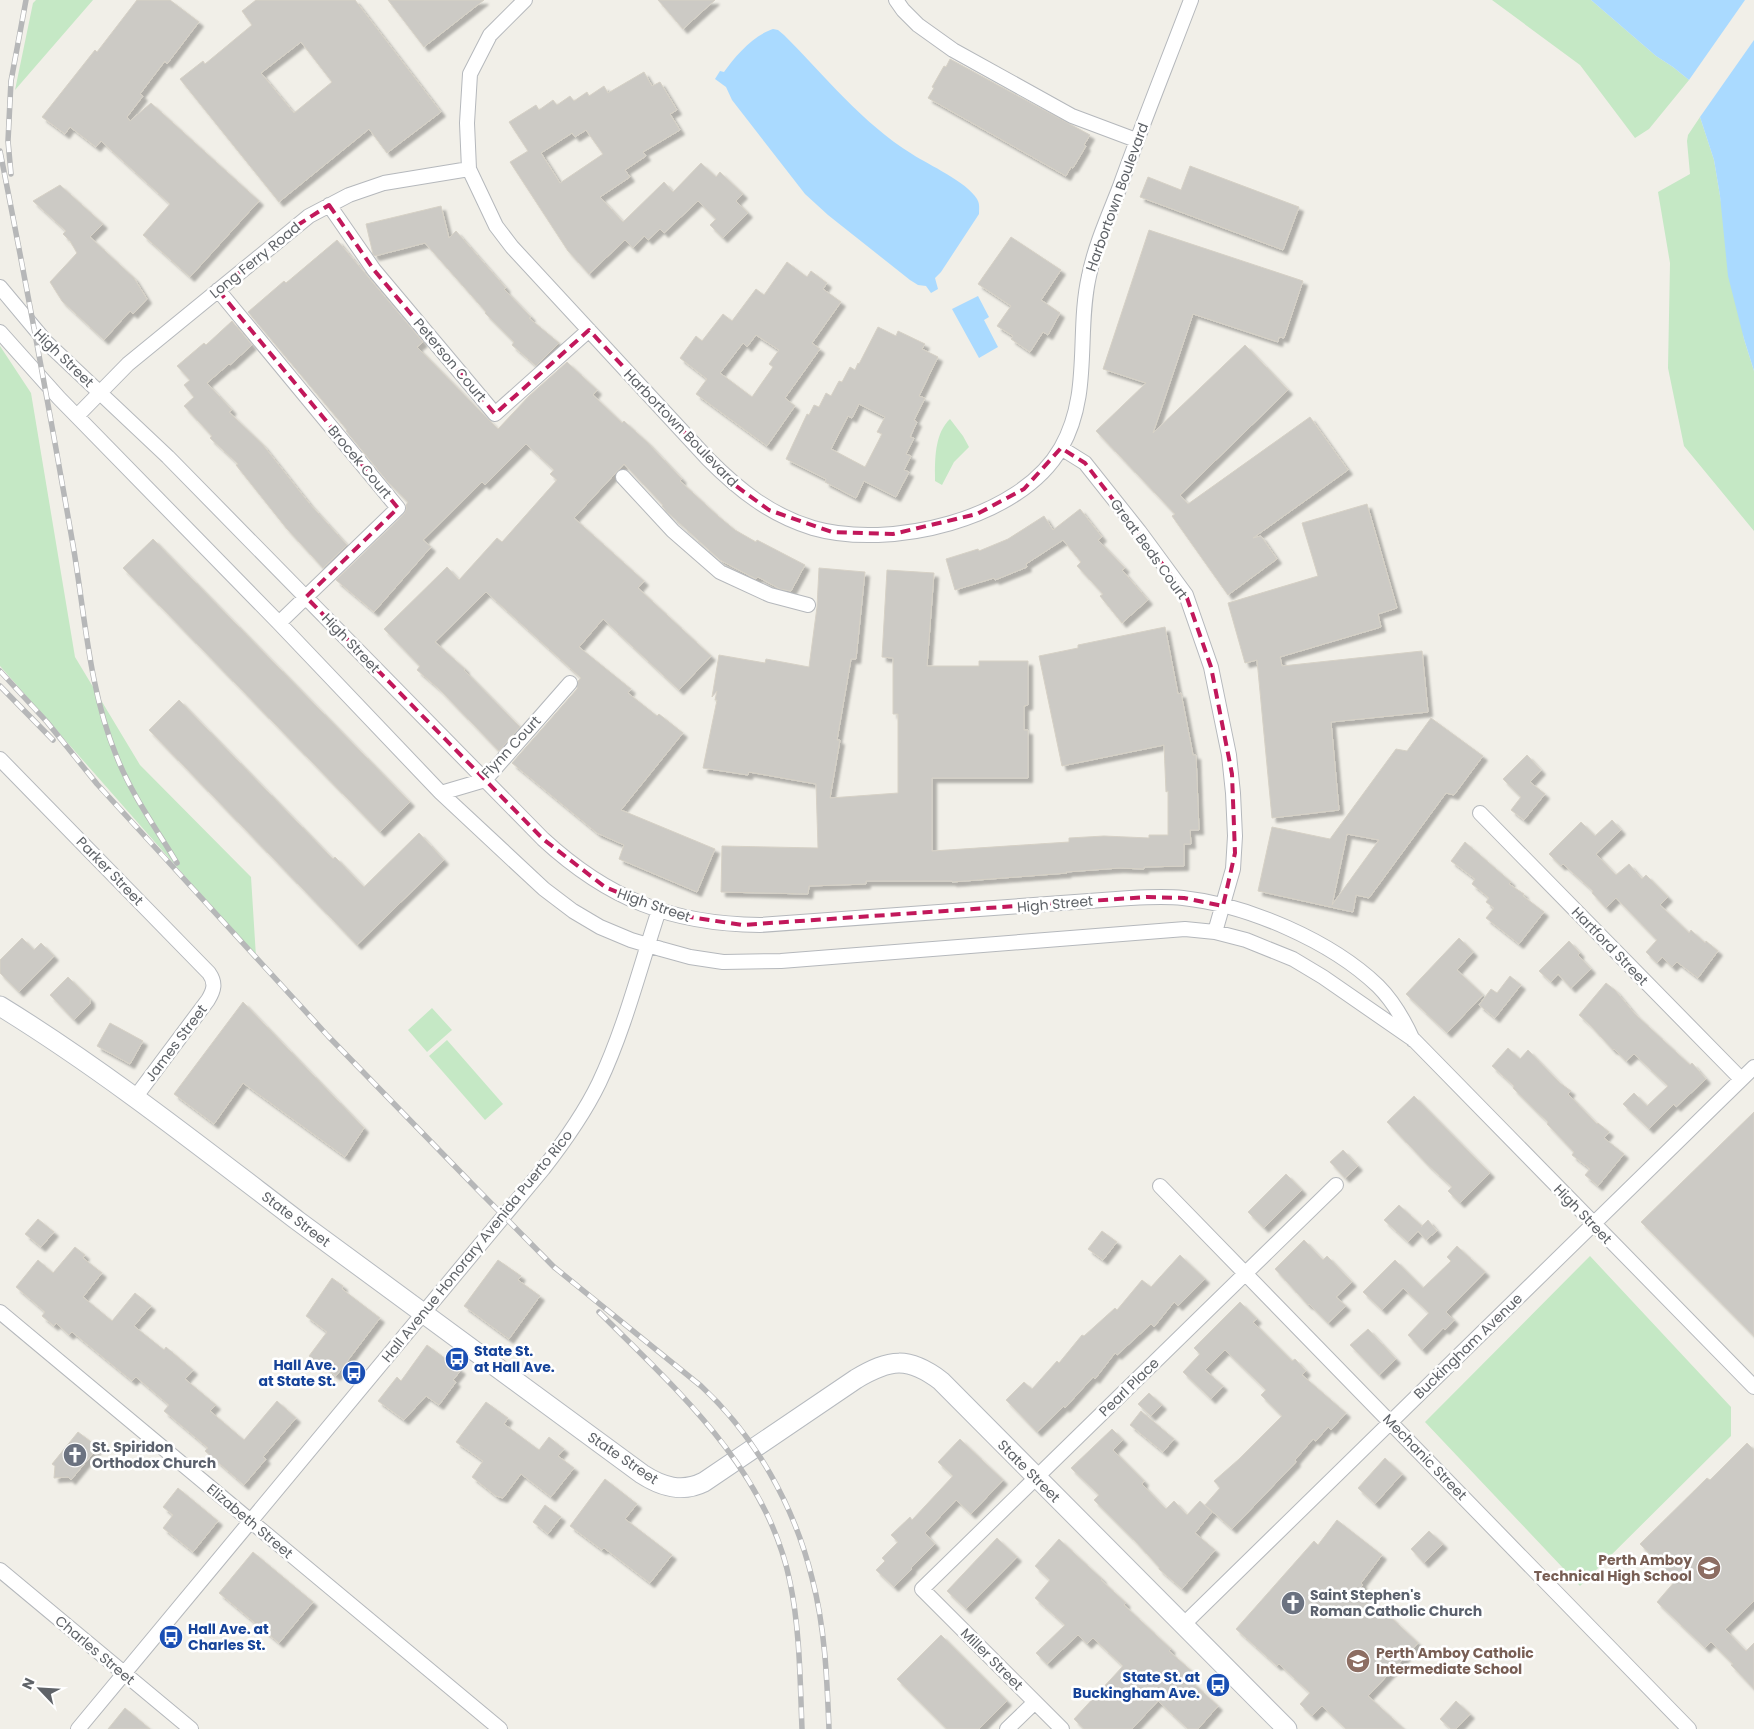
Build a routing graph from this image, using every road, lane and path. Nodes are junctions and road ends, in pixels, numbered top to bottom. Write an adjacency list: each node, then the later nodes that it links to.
1 (525, 0): 5 (street, Harbortown Boulevard)
2 (896, 0): 4 (street)
3 (1191, 0): 4 (street, Harbortown Boulevard)
4 (1136, 140): 13 (street, Harbortown Boulevard)
5 (469, 168): 6 (street, Long Ferry Road); 9 (street, Harbortown Boulevard)
6 (329, 205): 8 (street, Long Ferry Road); 9 (street, Peterson Court)
7 (0, 287): 11 (street, High Street)
8 (218, 290): 11 (street, Long Ferry Road); 15 (street, Brocek Court)
9 (589, 330): 13 (street, Harbortown Boulevard)
10 (0, 332): 12 (street, High Street)
11 (99, 392): 12 (street, Long Ferry Road); 15 (street, High Street)
12 (76, 416): 17 (street, High Street)
13 (1061, 448): 23 (street, Great Beds Court)
14 (623, 477): 16 (street)
15 (306, 597): 17 (street, Brocek Court); 20 (street, High Street)
16 (808, 605)
17 (279, 623): 21 (street, High Street)
18 (570, 683): 20 (street, Flynn Court)
19 (1, 763): 27 (street, Parker Street)
20 (485, 780): 21 (street, Flynn Court); 24 (street, High Street)
21 (441, 793): 26 (street, High Street)
22 (1480, 813): 31 (street, Hartford Street)
23 (1223, 906): 24 (street, High Street); 25 (street, Great Beds Court); 29 (street, High Street)
24 (659, 910): 26 (street, Hall Avenue Honorary Avenida Puerto Rico)
25 (1215, 932): 26 (street, High Street); 29 (street, High Street)
26 (647, 945): 38 (street, Hall Avenue Honorary Avenida Puerto Rico)
27 (214, 986): 32 (street, James Street)
28 (0, 1006): 32 (street, State Street)
29 (1414, 1040): 35 (street, High Street)
30 (1754, 1066): 31 (street, Buckingham Avenue)
31 (1741, 1079): 35 (street, Buckingham Avenue)
32 (134, 1099): 38 (street, State Street)
33 (1336, 1185): 36 (street, Pearl Place)
34 (1160, 1186): 36 (street, Mechanic Street)
35 (1593, 1224): 39 (street, High Street); 40 (street, Buckingham Avenue)
36 (1246, 1273): 40 (street, Mechanic Street); 41 (street, Pearl Place)
37 (0, 1312): 42 (street, Elizabeth Street)
38 (423, 1314): 41 (street, State Street); 42 (street, Hall Avenue Honorary Avenida Puerto Rico)
39 (1754, 1387)
40 (1390, 1422): 45 (street, Buckingham Avenue); 54 (street, Mechanic Street)
41 (1036, 1478): 44 (street, Pearl Place); 45 (street, State Street)
42 (250, 1521): 46 (street, Hall Avenue Honorary Avenida Puerto Rico); 50 (street, Elizabeth Street)
43 (0, 1570): 46 (street, Charles Street)
44 (922, 1589): 47 (street, Miller Street)
45 (1182, 1625): 53 (street, State Street)
46 (124, 1673): 48 (street, Hall Avenue Honorary Avenida Puerto Rico); 49 (street, Charles Street)
47 (1034, 1702): 51 (street); 52 (street, Miller Street)
48 (78, 1729)
49 (191, 1729)
50 (500, 1729)
51 (1007, 1729)
52 (1062, 1729)
53 (1286, 1729)
54 (1689, 1729)

